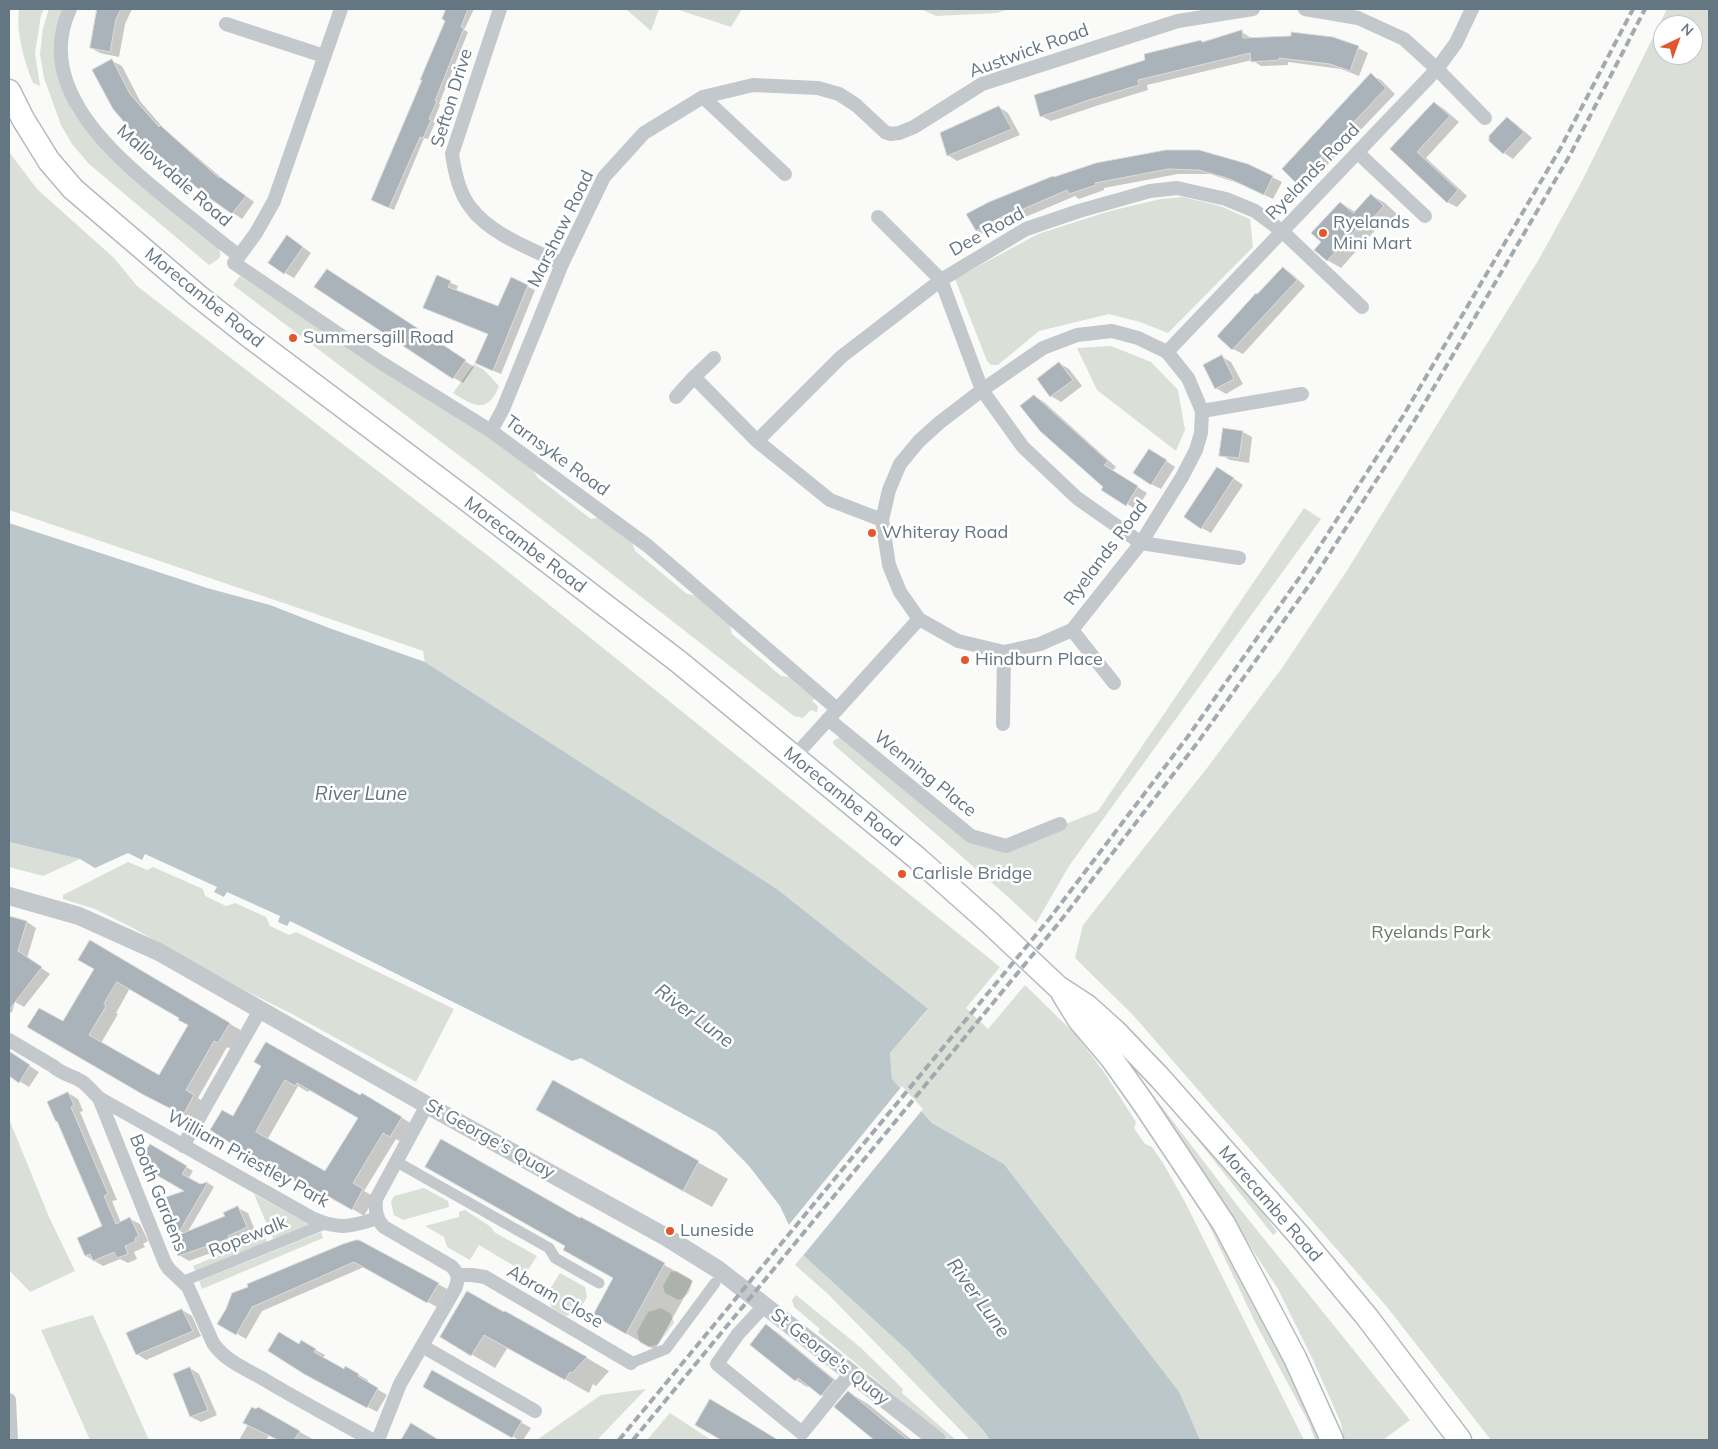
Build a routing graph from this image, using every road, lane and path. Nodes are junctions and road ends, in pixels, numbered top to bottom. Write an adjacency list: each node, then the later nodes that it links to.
1 (70, 9): 19 (street, Mallowdale Road)
2 (341, 9): 8 (street)
3 (500, 9): 20 (street, Sefton Drive)
4 (1253, 9): 13 (street, Austwick Road)
5 (1306, 9): 9 (street)
6 (1472, 9): 9 (street, Ryelands Road)
7 (226, 24): 8 (street)
8 (324, 56): 19 (street)
9 (1437, 69): 12 (street); 14 (street, Ryelands Road)
10 (9, 91): 41 (main road, Morecambe Road)
11 (703, 97): 13 (street, Marshaw Road); 15 (street); 20 (street, Marshaw Road)
12 (1485, 118)
13 (914, 127)
14 (1358, 153): 16 (street); 18 (street, Ryelands Road)
15 (784, 174)
16 (1425, 216)
17 (878, 218): 21 (street)
18 (1282, 232): 21 (street, Dee Road); 22 (street, Dee Road); 23 (street, Ryelands Road)
19 (236, 260): 30 (street, Tarnsyke Road)
20 (562, 264): 30 (street, Marshaw Road)
21 (941, 280): 26 (street); 31 (street, Dee Road)
22 (1362, 307)
23 (1167, 352): 26 (street, Ryelands Road); 29 (street, Ryelands Road)
24 (714, 358): 25 (street)
25 (694, 377): 28 (street); 31 (street)
26 (982, 390): 32 (street, Ryelands Road); 33 (street)
27 (1302, 394): 29 (street)
28 (676, 397)
29 (1202, 411): 33 (street, Ryelands Road)
30 (491, 431): 39 (street, Tarnsyke Road)
31 (757, 441): 32 (street)
32 (882, 520): 35 (street, Ryelands Road)
33 (1142, 543): 34 (street); 36 (street, Ryelands Road)
34 (1239, 558)
35 (919, 619): 37 (street, Ryelands Road); 39 (street)
36 (1072, 630): 37 (street, Ryelands Road); 38 (street)
37 (1004, 652): 40 (street)
38 (1114, 683)
39 (833, 714): 41 (street); 42 (street, Wenning Place)
40 (1003, 724)
41 (794, 757): 44 (main road, Morecambe Road)
42 (1060, 824)
43 (9, 896): 45 (street, St George's Quay)
44 (1058, 987): 67 (main road, Morecambe Road); 68 (main road, Morecambe Road)
45 (260, 1010): 48 (street, St George's Quay); 49 (street)
46 (9, 1040): 47 (street, Booth Gardens)
47 (102, 1099): 49 (street, William Priestley Park); 54 (street, Booth Gardens)
48 (427, 1105): 50 (street); 57 (street, St George's Quay)
49 (183, 1146): 52 (street, William Priestley Park)
50 (397, 1162): 51 (street); 55 (street)
51 (377, 1218): 52 (street, William Priestley Park); 53 (street)
52 (325, 1224): 54 (street, Ropewalk)
53 (458, 1275): 58 (street); 59 (street, Abram Close)
54 (184, 1281): 64 (street, Booth Gardens)
55 (599, 1283)
56 (715, 1283): 59 (street)
57 (764, 1306): 60 (street, St George's Quay); 60 (street)
58 (422, 1346): 62 (street); 65 (street)
59 (630, 1363)
60 (850, 1374): 66 (street, St George's Quay)
61 (9, 1400): 63 (street)
62 (536, 1411)
63 (10, 1440)
64 (372, 1440)
65 (378, 1440)
66 (937, 1440)
67 (1332, 1440)
68 (1460, 1440)

